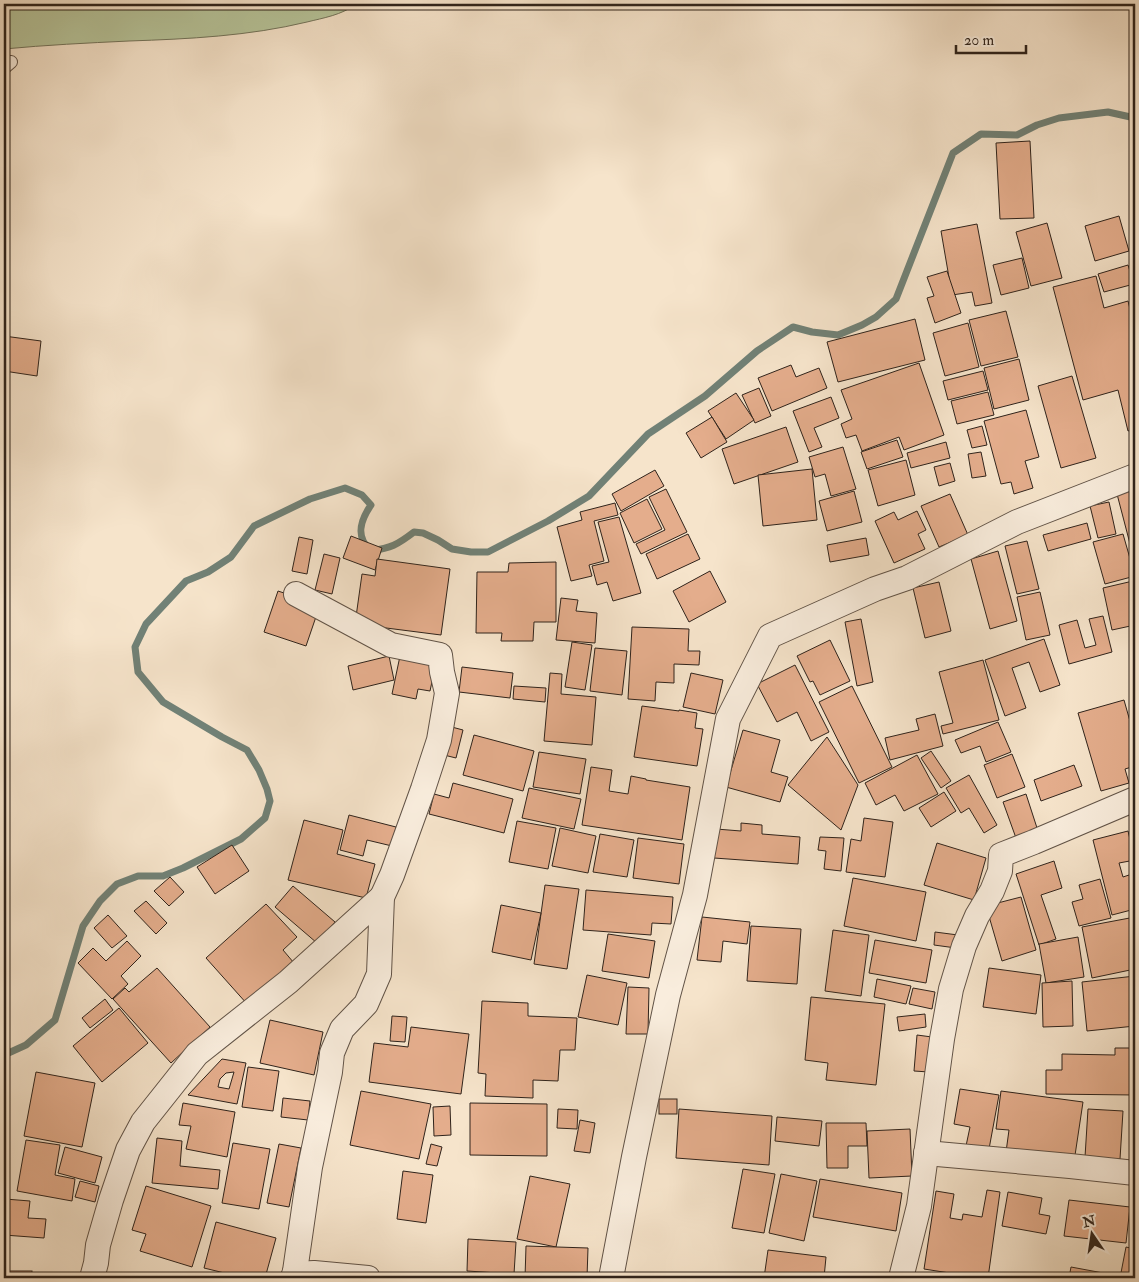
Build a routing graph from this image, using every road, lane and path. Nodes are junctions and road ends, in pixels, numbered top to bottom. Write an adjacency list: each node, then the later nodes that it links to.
1 (1135, 476): 10 (street)
2 (296, 594): 4 (street)
3 (1134, 804): 5 (street)
4 (382, 897): 7 (street); 8 (street)
5 (926, 1154): 6 (street); 11 (street)
6 (1135, 1173)
7 (294, 1276): 9 (street)
8 (92, 1278)
9 (368, 1278)
10 (612, 1278)
11 (901, 1278)

